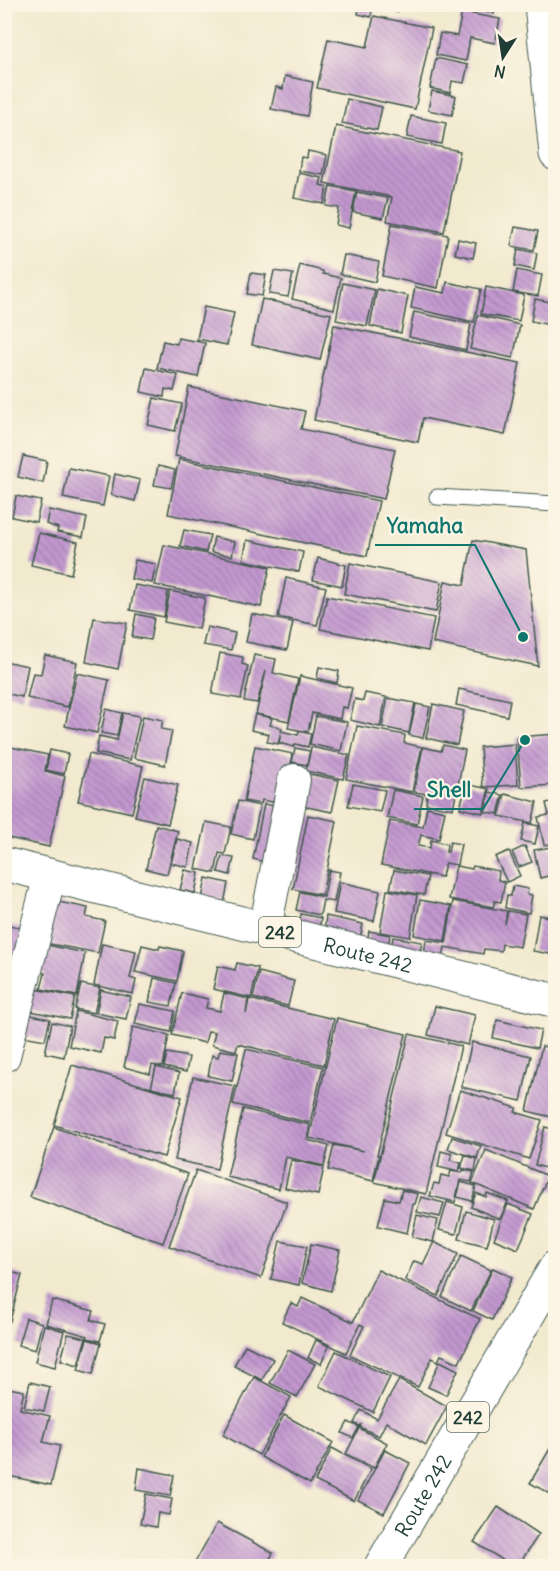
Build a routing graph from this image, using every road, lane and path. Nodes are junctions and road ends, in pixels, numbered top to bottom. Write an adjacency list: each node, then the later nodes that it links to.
1 (541, 4): 2 (main road)
2 (555, 153)
3 (437, 497): 4 (lane)
4 (555, 504)
5 (294, 780): 8 (street)
6 (4, 864): 7 (main road, Route 242 / 242)
7 (50, 875): 8 (main road, Route 242 / 242); 10 (street)
8 (265, 928): 9 (main road, Route 242 / 242)
9 (555, 1001)
10 (4, 1056)
11 (555, 1267): 12 (main road, Route 242 / 242)
12 (381, 1566)

